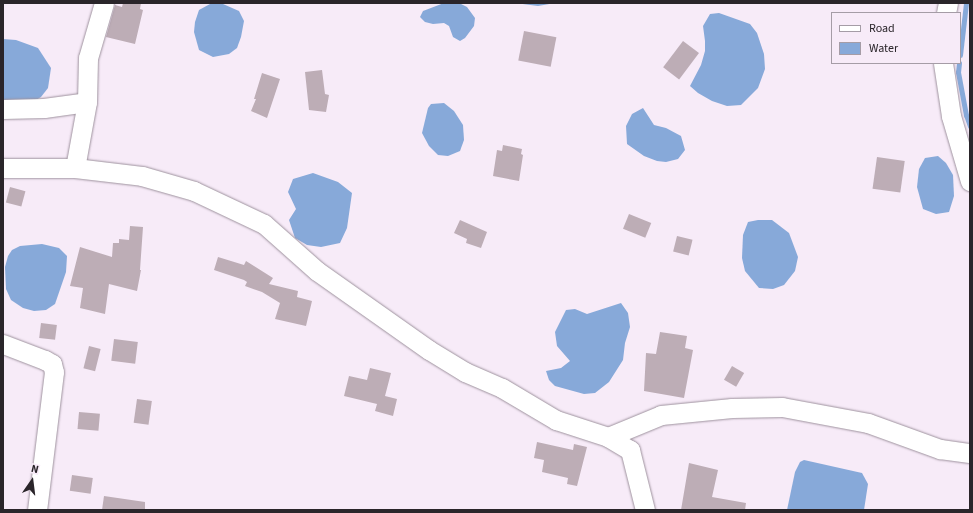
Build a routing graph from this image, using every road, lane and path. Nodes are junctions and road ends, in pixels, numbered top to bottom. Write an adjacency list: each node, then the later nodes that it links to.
1 (104, 3): 3 (street)
2 (943, 64): 7 (street)
3 (87, 102): 4 (street); 6 (street)
4 (3, 109)
5 (3, 168): 6 (street)
6 (75, 168): 9 (street)
7 (970, 181)
8 (3, 344): 11 (street)
9 (608, 437): 10 (street); 12 (street)
10 (970, 453)
11 (37, 510)
12 (645, 510)

